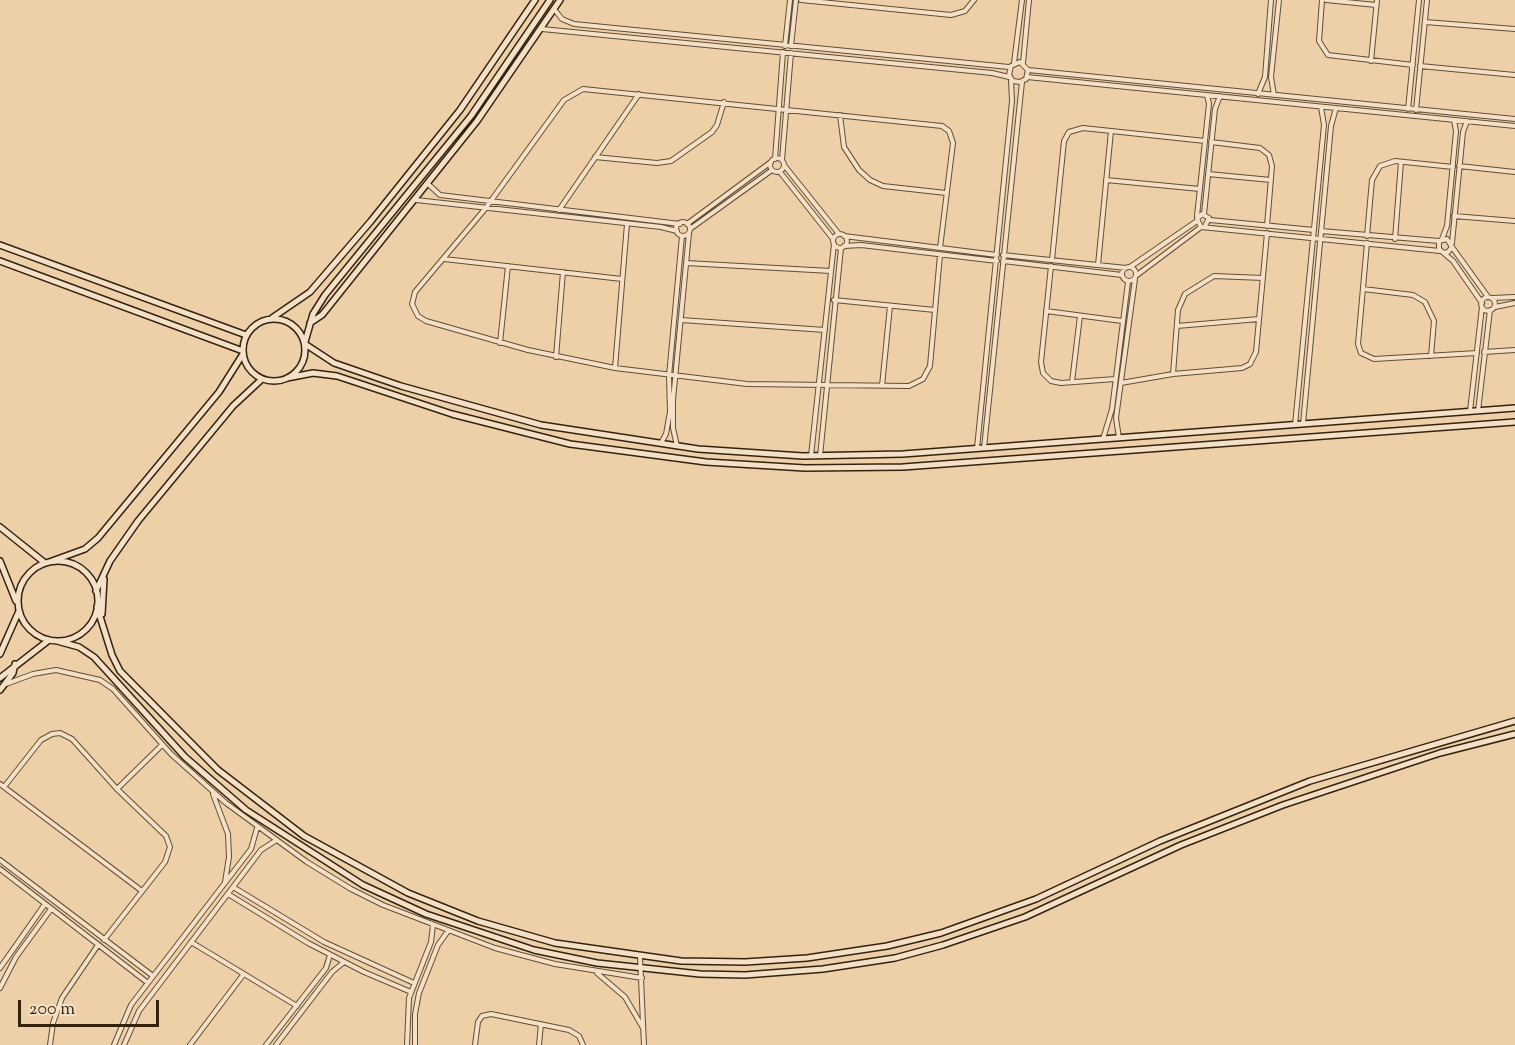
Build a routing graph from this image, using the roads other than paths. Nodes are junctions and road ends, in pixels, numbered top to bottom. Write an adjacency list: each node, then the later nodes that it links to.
1 (535, 0): 158 (street)
2 (550, 0): 82 (street)
3 (560, 0): 17 (street)
4 (790, 0): 25 (street)
5 (796, 0): 25 (street)
6 (801, 0): 15 (street)
7 (974, 0): 15 (street)
8 (1022, 0): 31 (street)
9 (1029, 0): 32 (street)
10 (1271, 0): 18 (street)
11 (1279, 0): 19 (street)
12 (1324, 0): 16 (street); 30 (street)
13 (1419, 0): 33 (street)
14 (1427, 0): 20 (street)
15 (843, 2)
16 (1376, 3): 30 (street)
17 (554, 9): 21 (street); 23 (street)
18 (1269, 21): 19 (street); 44 (street)
19 (1277, 21): 46 (street)
20 (1425, 22): 22 (street); 34 (street)
21 (542, 28): 24 (street); 83 (street)
22 (1515, 29)
23 (719, 39): 24 (street); 25 (street)
24 (719, 45): 26 (street)
25 (788, 46): 27 (street); 28 (street)
26 (783, 52): 27 (street); 52 (street)
27 (790, 53): 29 (street); 54 (street)
28 (863, 54): 29 (street); 35 (street)
29 (862, 61): 39 (street)
30 (1371, 61): 33 (street)
31 (1014, 63): 32 (street); 35 (street)
32 (1023, 63): 36 (street)
33 (1413, 65): 53 (street)
34 (1420, 66): 37 (street); 55 (street)
35 (1009, 67): 39 (street)
36 (1028, 70): 38 (street); 41 (street)
37 (1515, 75)
38 (1027, 77): 40 (street); 42 (street)
39 (1010, 78): 40 (street); 68 (street)
40 (1022, 81): 69 (street)
41 (1143, 82): 42 (street); 44 (street)
42 (1143, 88): 45 (street)
43 (639, 94): 49 (street); 65 (street); 90 (street)
44 (1258, 94): 46 (street)
45 (1207, 95): 47 (street); 63 (street)
46 (1274, 95): 48 (street)
47 (1220, 96): 50 (street); 64 (street)
48 (1318, 99): 50 (street); 53 (street)
49 (724, 102): 52 (street); 65 (street)
50 (1319, 107): 51 (street); 80 (street)
51 (1336, 108): 57 (street); 81 (street)
52 (779, 109): 54 (street); 66 (street)
53 (1408, 109): 55 (street)
54 (786, 110): 56 (street); 67 (street)
55 (1416, 110): 57 (street); 58 (street)
56 (840, 115): 88 (street); 88 (street)
57 (1415, 116): 59 (street)
58 (1515, 119)
59 (1454, 120): 60 (street); 73 (street)
60 (1467, 121): 61 (street); 72 (street)
61 (1515, 126)
62 (1111, 131): 63 (street); 78 (street); 126 (street)
63 (1205, 141): 85 (street)
64 (1211, 142): 77 (street); 79 (street)
65 (595, 157): 92 (street)
66 (773, 160): 67 (street); 74 (street); 84 (street)
67 (782, 160): 71 (street)
68 (1006, 160): 69 (street); 123 (street)
69 (1012, 160): 124 (street)
70 (1401, 161): 73 (street); 110 (street); 113 (street)
71 (784, 165): 75 (street); 108 (street)
72 (1459, 166): 76 (street); 94 (street)
73 (1453, 167): 114 (street)
74 (772, 170): 75 (street); 87 (street)
75 (780, 172): 115 (street)
76 (1515, 172)
77 (1208, 174): 79 (street); 93 (street)
78 (1107, 180): 85 (street); 132 (street)
79 (1271, 180): 102 (street)
80 (1318, 182): 81 (street); 103 (street)
81 (1325, 183): 106 (street)
82 (416, 184): 86 (street); 162 (street)
83 (428, 184): 86 (street); 90 (street)
84 (737, 186): 87 (street); 100 (street)
85 (1200, 189): 95 (street)
86 (424, 190): 89 (street)
87 (740, 191): 105 (street)
88 (946, 193): 120 (street)
89 (416, 200): 91 (street); 162 (street)
90 (491, 201): 91 (street); 92 (street)
91 (485, 208): 98 (street); 125 (street)
92 (559, 210): 99 (street)
93 (1204, 214): 95 (street); 96 (street)
94 (1454, 216): 97 (street); 118 (street)
95 (1197, 219): 101 (street); 135 (street)
96 (1210, 220): 101 (street); 102 (street)
97 (1515, 221)
98 (627, 224): 104 (street); 142 (street)
99 (680, 224): 100 (street); 104 (street)
100 (687, 224): 105 (street)
101 (1203, 226): 107 (street); 140 (street)
102 (1267, 226): 103 (street)
103 (1314, 230): 111 (street)
104 (677, 231): 109 (street)
105 (690, 231): 109 (street); 130 (street)
106 (1321, 231): 110 (street); 112 (street)
107 (1267, 233): 111 (street); 141 (street)
108 (842, 235): 115 (street); 119 (street); 120 (street)
109 (682, 236): 185 (street)
110 (1367, 236): 113 (street)
111 (1313, 238): 112 (street); 154 (street)
112 (1320, 238): 116 (street); 155 (street)
113 (1395, 239): 114 (street)
114 (1441, 240): 118 (street); 121 (street)
115 (833, 242): 119 (street); 137 (street)
116 (1367, 243): 121 (street); 144 (street)
117 (0, 245): 157 (street)
118 (1452, 245): 121 (street); 145 (street)
119 (842, 247): 122 (street); 147 (street)
120 (938, 248): 122 (street); 123 (street)
121 (1442, 252): 149 (street)
122 (938, 254): 128 (street); 152 (street)
123 (997, 255): 128 (street)
124 (1004, 255): 126 (street); 129 (street)
125 (444, 259): 133 (street); 170 (street)
126 (1052, 260): 131 (street)
127 (0, 261): 165 (street)
128 (997, 261): 167 (street)
129 (1003, 261): 134 (street); 168 (street)
130 (686, 263): 137 (street); 160 (street)
131 (1083, 263): 132 (street); 136 (street)
132 (1098, 264): 135 (street)
133 (508, 266): 138 (street); 170 (street)
134 (1051, 266): 136 (street); 153 (street)
135 (1128, 267): 139 (street); 140 (street)
136 (1083, 269): 139 (street)
137 (831, 271): 164 (street)
138 (563, 272): 142 (street); 180 (street)
139 (1122, 275): 143 (street)
140 (1136, 277): 143 (street); 172 (street)
141 (1263, 278): 159 (street); 163 (street)
142 (622, 279): 182 (street)
143 (1128, 282): 161 (street)
144 (1363, 289): 179 (street); 179 (street)
145 (1489, 297): 146 (street); 149 (street); 151 (street)
146 (1515, 297)
147 (834, 300): 150 (street); 195 (street)
148 (1515, 303): 151 (street)
149 (1482, 305): 151 (street); 177 (street)
150 (890, 306): 152 (street); 193 (street)
151 (1492, 308): 175 (street)
152 (935, 310): 193 (street)
153 (1046, 311): 156 (street); 191 (street)
154 (1306, 311): 155 (street); 176 (street)
155 (1314, 311): 178 (street)
156 (1080, 316): 161 (street); 191 (street)
157 (199, 318): 165 (street); 166 (street)
158 (272, 318): 166 (street); 169 (street)
159 (1259, 319): 163 (street); 183 (street)
160 (681, 320): 164 (street); 186 (street)
161 (1122, 321): 171 (street)
162 (310, 323): 169 (street)
163 (1176, 326): 183 (street)
164 (825, 330): 194 (street)
165 (194, 333): 174 (street)
166 (246, 335): 174 (street)
167 (989, 338): 168 (street); 212 (street)
168 (997, 339): 211 (street)
169 (305, 343): 181 (street); 187 (street)
170 (500, 343): 180 (street)
171 (1119, 343): 172 (street); 189 (street)
172 (1126, 343): 192 (street)
173 (1515, 350): 175 (street)
174 (243, 352): 188 (street); 221 (street)
175 (1484, 352): 199 (street)
176 (1302, 353): 178 (street); 202 (street)
177 (1477, 353): 179 (street); 198 (street)
178 (1310, 354): 201 (street)
179 (1431, 356)
180 (556, 357): 182 (street)
181 (341, 365): 184 (street); 190 (street)
182 (615, 368): 185 (street)
183 (1173, 374): 192 (street)
184 (337, 376): 187 (street); 196 (street)
185 (669, 376): 186 (street); 209 (street)
186 (675, 377): 194 (street); 210 (street)
187 (287, 378): 188 (street)
188 (262, 379): 223 (street)
189 (1115, 380): 191 (street); 205 (street)
190 (388, 382): 196 (street); 203 (street)
191 (1072, 382)
192 (1120, 383): 204 (street)
193 (882, 386): 195 (street)
194 (819, 387): 195 (street); 217 (street)
195 (826, 387): 218 (street)
196 (385, 392): 213 (street)
197 (1515, 408): 199 (street)
198 (1470, 411): 199 (street); 201 (street)
199 (1478, 411)
200 (1515, 422): 214 (street)
201 (1303, 424): 202 (street)
202 (1295, 425): 204 (street)
203 (611, 437): 207 (street); 213 (street)
204 (1120, 438): 205 (street)
205 (1103, 439): 206 (street)
206 (1093, 440): 208 (street); 214 (street)
207 (637, 441): 209 (street); 215 (street)
208 (1067, 442): 211 (street); 216 (street)
209 (660, 444): 210 (street)
210 (677, 447): 217 (street)
211 (984, 448): 212 (street)
212 (976, 449): 218 (street)
213 (610, 451): 215 (street)
214 (1095, 453): 216 (street)
215 (635, 454): 216 (street)
216 (1069, 454)
217 (811, 456): 218 (street)
218 (820, 456)
219 (0, 527): 222 (street)
220 (0, 561): 226 (street)
221 (52, 561): 222 (street); 224 (street)
222 (45, 563): 226 (street)
223 (106, 569): 224 (street); 227 (street)
224 (96, 591): 225 (street)
225 (97, 607): 227 (street); 229 (street)
226 (19, 609): 228 (street); 230 (street)
227 (102, 622): 239 (street)
228 (49, 640): 229 (street); 231 (street)
229 (57, 641): 235 (street)
230 (0, 654)
231 (15, 664): 233 (street); 236 (street)
232 (0, 666): 233 (street)
233 (6, 672): 234 (street)
234 (0, 678)
235 (119, 684): 237 (street); 240 (street)
236 (5, 685): 237 (street); 238 (street)
237 (113, 689): 243 (street)
238 (0, 690)
239 (139, 691): 240 (street); 272 (street)
240 (130, 698): 279 (street)
241 (1515, 721): 273 (street)
242 (1515, 734): 281 (street)
243 (162, 745): 245 (street); 246 (street)
244 (2, 785): 245 (street); 257 (street)
245 (117, 789): 257 (street)
246 (211, 791): 247 (street); 255 (street)
247 (257, 827): 248 (street); 249 (street)
248 (276, 841): 250 (street); 262 (street)
249 (253, 844): 250 (street); 255 (street)
250 (261, 850): 256 (street)
251 (0, 860): 253 (street)
252 (0, 869): 254 (street)
253 (15, 872): 254 (street); 261 (street)
254 (11, 878): 259 (street)
255 (225, 884): 283 (street)
256 (233, 887): 258 (street); 287 (street)
257 (142, 891): 266 (street)
258 (228, 894): 268 (street); 270 (street)
259 (45, 904): 260 (street); 277 (street)
260 (51, 909): 263 (street); 285 (street)
261 (83, 923): 263 (street); 266 (street)
262 (433, 925): 264 (street); 265 (street)
263 (78, 929): 269 (street)
264 (448, 931): 267 (street); 280 (street)
265 (432, 938): 267 (street); 287 (street)
266 (104, 940): 271 (street)
267 (440, 941): 300 (street)
268 (191, 942): 282 (street); 295 (street)
269 (98, 945): 274 (street); 293 (street)
270 (330, 954): 275 (street); 276 (street)
271 (125, 955): 274 (street); 283 (street)
272 (640, 957): 273 (street); 279 (street)
273 (681, 961): 281 (street)
274 (120, 962): 286 (street)
275 (345, 962): 278 (street); 289 (street)
276 (328, 965): 278 (street); 290 (street)
277 (0, 968)
278 (335, 969): 298 (street)
279 (641, 970): 281 (street); 284 (street)
280 (594, 971): 284 (street); 292 (street)
281 (681, 973)
282 (243, 975): 290 (street); 296 (street)
283 (153, 976): 286 (street)
284 (642, 978): 292 (street)
285 (1, 982): 288 (street)
286 (148, 983): 294 (street)
287 (414, 983): 289 (street)
288 (0, 988)
289 (411, 992): 299 (street)
290 (297, 1006): 297 (street)
291 (541, 1024): 301 (street); 302 (street); 303 (street)
292 (644, 1032): 304 (street)
293 (50, 1045)
294 (114, 1045)
295 (124, 1045)
296 (190, 1045)
297 (266, 1045)
298 (276, 1045)
299 (407, 1045)
300 (415, 1045)
301 (475, 1045)
302 (539, 1045)
303 (583, 1045)
304 (644, 1045)

